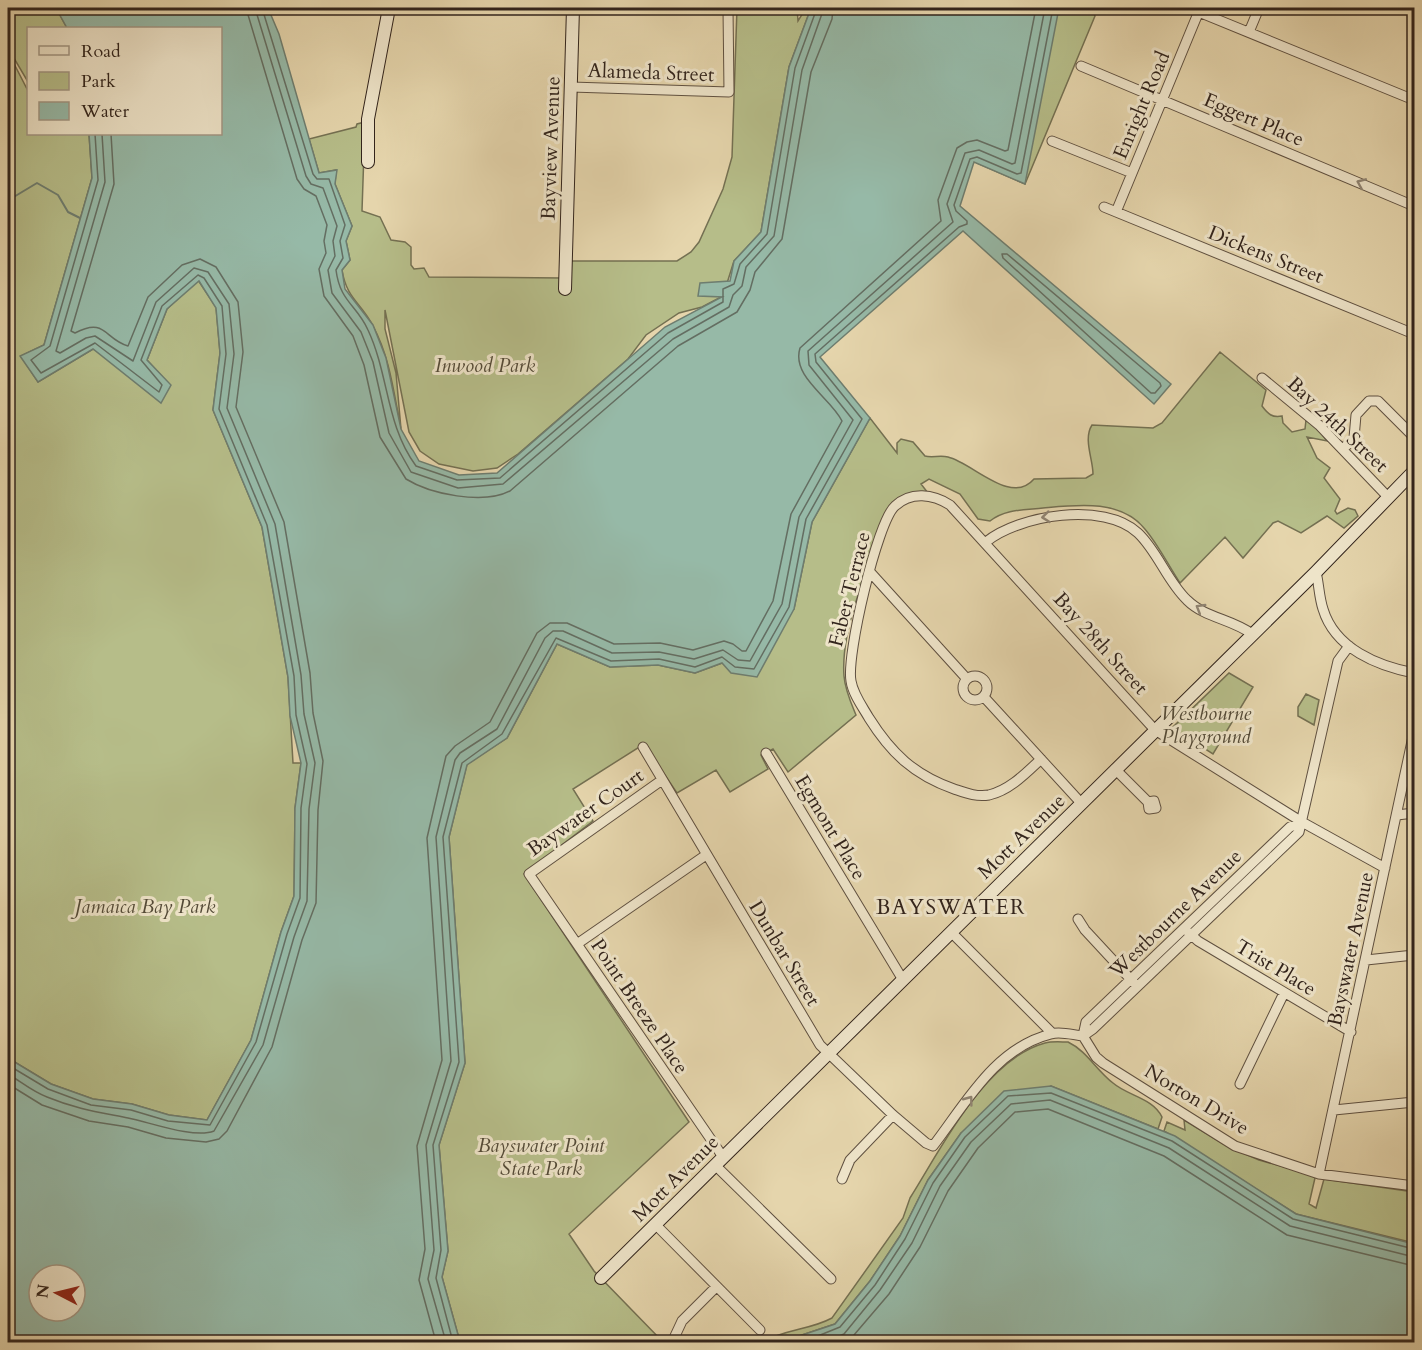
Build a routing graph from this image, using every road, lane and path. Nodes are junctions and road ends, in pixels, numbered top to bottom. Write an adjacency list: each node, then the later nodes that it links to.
1 (389, 8): 14 (street)
2 (573, 8): 10 (street, Bayview Avenue)
3 (709, 8): 6 (street)
4 (1189, 8): 7 (street)
5 (1259, 8): 8 (street)
6 (728, 9): 10 (street, Alameda Street)
7 (1199, 11): 8 (street); 11 (street, Enright Road)
8 (1250, 32): 12 (street)
9 (1080, 66): 11 (street, Eggert Place)
10 (571, 87): 19 (street, Bayview Avenue)
11 (1162, 100): 15 (street, Enright Road); 16 (street, Eggert Place, one-way to 11)
12 (1414, 100)
13 (1052, 141): 15 (street)
14 (368, 162)
15 (1132, 173): 18 (street, Enright Road)
16 (1414, 206)
17 (1104, 207): 18 (street, Dickens Street)
18 (1116, 212): 20 (street, Dickens Street)
19 (565, 289)
20 (1414, 334)
21 (1262, 378): 23 (street, Bay 24th Street)
22 (1414, 437): 23 (street)
23 (1343, 450): 26 (street, Bay 24th Street)
24 (1414, 471): 26 (street, Mott Avenue)
25 (930, 496): 27 (street, Bay 28th Street); 28 (street, Faber Terrace)
26 (1388, 497): 29 (street, Mott Avenue)
27 (986, 542): 30 (street, one-way to 27); 35 (street, Bay 28th Street)
28 (870, 572): 33 (street); 39 (street, Faber Terrace)
29 (1316, 572): 30 (street, Mott Avenue); 31 (street)
30 (1252, 634): 35 (street, Mott Avenue)
31 (1349, 646): 32 (street); 46 (street, Westbourne Avenue)
32 (1414, 673)
33 (967, 679): 34 (street); 34 (street)
34 (984, 697): 39 (street)
35 (1155, 730): 40 (street, Mott Avenue); 46 (street, Bay 28th Street)
36 (1414, 732): 45 (street, Bayswater Avenue)
37 (643, 747): 41 (street, Dunbar Street)
38 (766, 753): 56 (street, Egmont Place)
39 (1041, 759): 43 (street)
40 (1115, 769): 42 (street); 43 (street, Mott Avenue)
41 (662, 780): 47 (street, Dunbar Street); 49 (street, Baywater Court)
42 (1148, 802)
43 (1082, 804): 51 (street, Mott Avenue)
44 (1414, 813): 45 (street)
45 (1396, 815): 48 (street, Bayswater Avenue)
46 (1302, 822): 48 (street, Bay 28th Street); 52 (street, Westbourne Avenue)
47 (706, 855): 53 (street); 62 (street, Dunbar Street)
48 (1386, 868): 55 (street, Bayswater Avenue)
49 (529, 874): 53 (street, Point Breeze Place)
50 (1078, 919): 57 (street)
51 (951, 932): 56 (street, Mott Avenue); 60 (street)
52 (1187, 932): 57 (street, Westbourne Avenue); 58 (street, Trist Place)
53 (577, 944): 67 (street, Point Breeze Place)
54 (1414, 955): 55 (street)
55 (1366, 960): 59 (street, Bayswater Avenue)
56 (903, 980): 62 (street, Mott Avenue)
57 (1133, 983): 61 (street, Westbourne Avenue)
58 (1284, 993): 59 (street, Trist Place); 63 (street)
59 (1351, 1032): 65 (street, Bayswater Avenue)
60 (1052, 1033): 61 (street); 66 (street, Dunbar Street, one-way to 60)
61 (1083, 1036): 68 (street, Norton Drive)
62 (829, 1053): 66 (street, Dunbar Street); 67 (street, Mott Avenue)
63 (1240, 1084)
64 (1414, 1102): 65 (street)
65 (1334, 1110): 68 (street, Bayswater Avenue)
66 (893, 1114): 69 (street)
67 (719, 1161): 71 (street, Mott Avenue); 73 (street, Point Breeze Place)
68 (1319, 1174): 70 (street, Norton Drive)
69 (842, 1179)
70 (1414, 1186)
71 (656, 1225): 72 (street, Mott Avenue); 74 (street)
72 (601, 1278)
73 (831, 1279)
74 (716, 1287): 75 (street); 76 (street)
75 (760, 1330)
76 (675, 1336)

